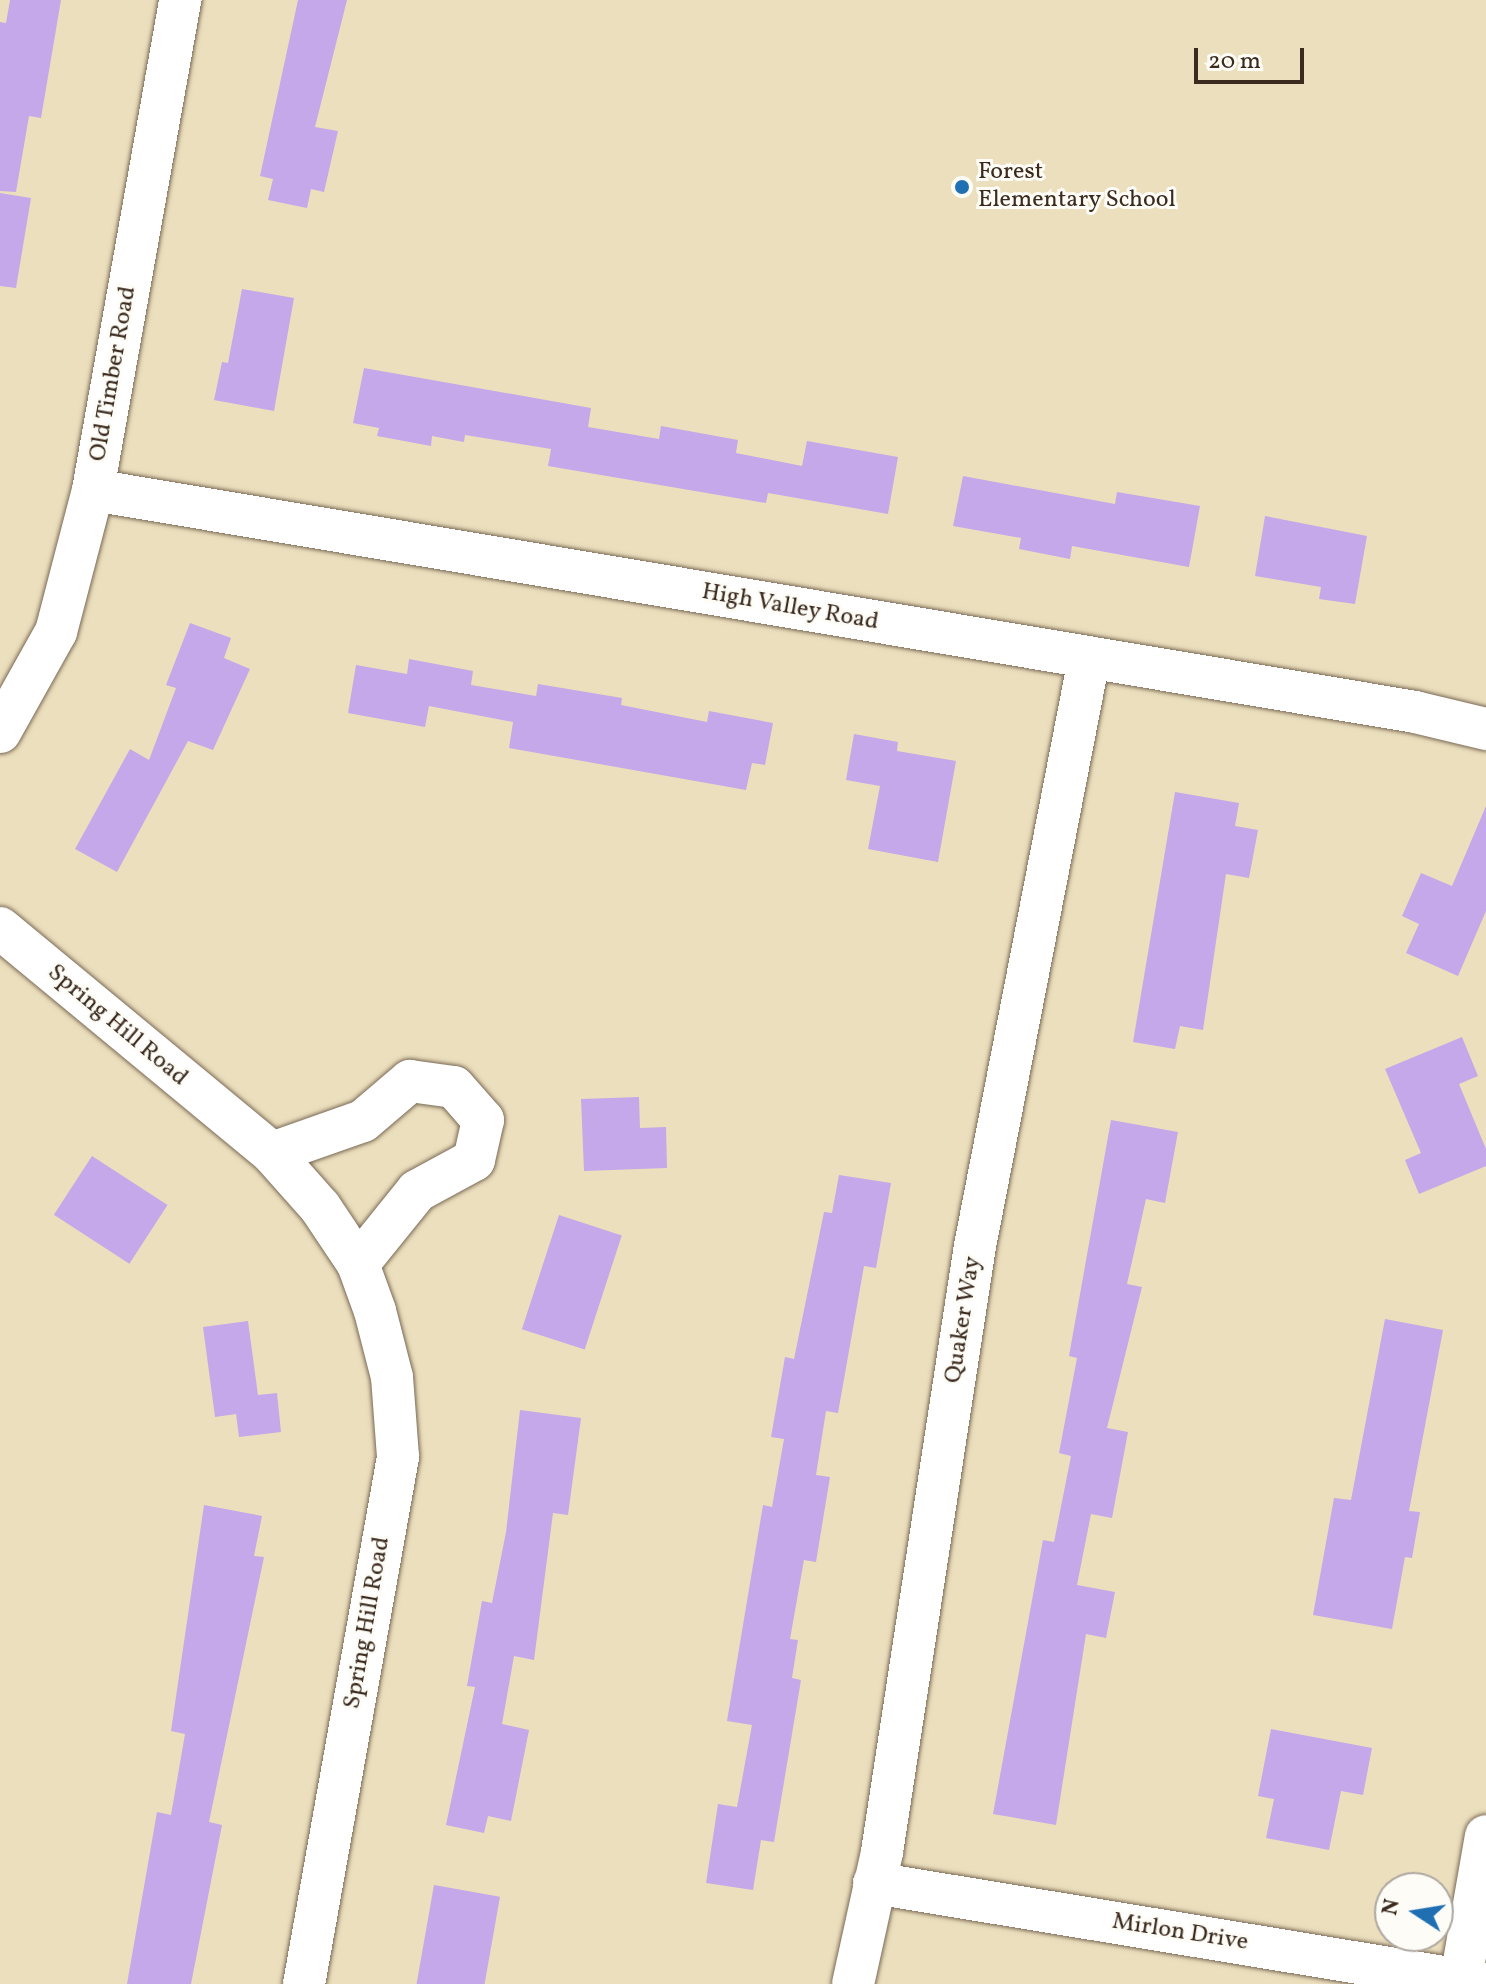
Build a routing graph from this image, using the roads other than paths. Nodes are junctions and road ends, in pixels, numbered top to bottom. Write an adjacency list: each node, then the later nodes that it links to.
1 (180, 0): 2 (street, Old Timber Road)
2 (93, 490): 3 (street, High Valley Road); 5 (street, Old Timber Road)
3 (1089, 659): 4 (street, High Valley Road); 10 (street, Quaker Way)
4 (1486, 729)
5 (0, 732)
6 (0, 928): 7 (street, Spring Hill Road)
7 (272, 1153): 8 (street, Spring Hill Road); 8 (street)
8 (358, 1264): 12 (street, Spring Hill Road)
9 (1486, 1836): 11 (street)
10 (874, 1883): 11 (street, Mirlon Drive); 13 (street, Quaker Way)
11 (1473, 1982)
12 (304, 1984)
13 (853, 1984)

